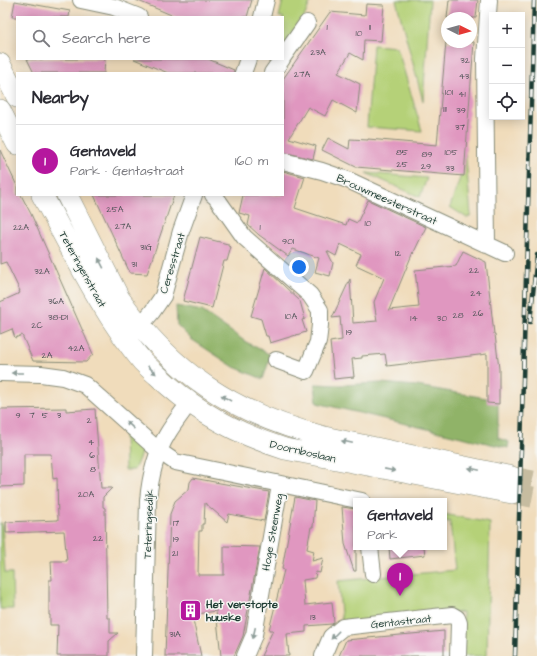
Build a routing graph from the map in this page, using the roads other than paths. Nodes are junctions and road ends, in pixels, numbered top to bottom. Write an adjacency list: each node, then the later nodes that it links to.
1 (81, 0): 4 (street)
2 (266, 0): 5 (street)
3 (489, 0): 19 (street)
4 (136, 16)
5 (262, 16)
6 (307, 24): 7 (street)
7 (284, 55)
8 (281, 60): 10 (street)
9 (0, 64): 11 (main road)
10 (273, 72)
11 (16, 95)
12 (0, 110): 13 (main road)
13 (16, 142)
14 (284, 160): 19 (street, Brouwmeesterstraat)
15 (43, 196): 21 (main road, Teteringenstraat)
16 (67, 196): 21 (main road, Teteringenstraat, one-way to 16)
17 (194, 196): 21 (street, Ceresstraat)
18 (214, 196): 22 (street)
19 (487, 245): 20 (street, Brouwmeesterstraat)
20 (505, 253)
21 (134, 334): 24 (main road, Doornboslaan, one-way to 24); 24 (main road, Doornboslaan, one-way to 21)
22 (276, 360)
23 (0, 373): 25 (street, Hoge Steenweg, one-way to 23)
24 (189, 403): 25 (street, Teteringsedijk)
25 (159, 451): 26 (street, Hoge Steenweg); 30 (street, Teteringsedijk)
26 (280, 485): 27 (street); 31 (street, Hoge Steenweg, one-way to 31)
27 (353, 499)
28 (370, 550): 29 (street)
29 (373, 574)
30 (144, 656)
31 (245, 656)
32 (322, 656): 33 (street, Gentastraat, one-way to 32)
33 (458, 656)

